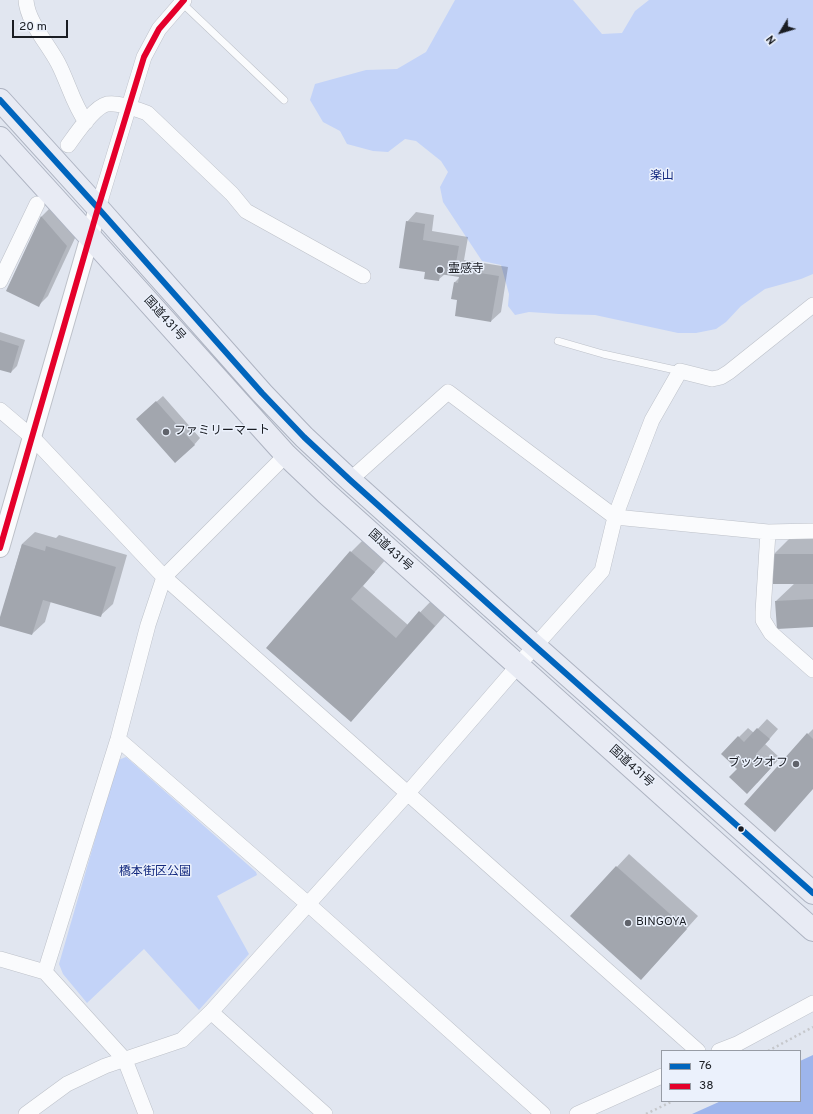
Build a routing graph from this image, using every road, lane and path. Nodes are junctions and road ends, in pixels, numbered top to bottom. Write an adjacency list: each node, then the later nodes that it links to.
1 (26, 0): 6 (street)
2 (183, 1): 4 (lane); 5 (street)
3 (0, 100): 10 (highway, 国道431号)
4 (284, 100)
5 (129, 107): 6 (street); 10 (street); 12 (street)
6 (86, 122): 8 (street)
7 (0, 138): 11 (highway, 国道431号)
8 (68, 144)
9 (37, 204): 13 (street)
10 (98, 208): 11 (street); 20 (highway, 国道431号)
11 (90, 237): 18 (street); 19 (highway, 国道431号)
12 (363, 276)
13 (0, 281)
14 (813, 305): 16 (street)
15 (558, 341): 16 (lane)
16 (680, 371): 21 (street)
17 (0, 410): 18 (street)
18 (33, 438): 24 (street); 25 (street)
19 (286, 455): 25 (street); 27 (highway, 国道431号)
20 (350, 480): 21 (street); 26 (highway, 国道431号)
21 (615, 517): 23 (street); 26 (street)
22 (813, 531): 23 (street)
23 (768, 532): 28 (street)
24 (0, 548)
25 (164, 577): 29 (street); 30 (street)
26 (535, 646): 27 (street); 31 (highway, 国道431号)
27 (518, 665): 30 (street); 33 (highway, 国道431号)
28 (813, 670)
29 (118, 738): 32 (street); 35 (street)
30 (407, 794): 32 (street); 39 (street)
31 (813, 893)
32 (308, 904): 37 (street); 48 (street)
33 (813, 930)
34 (0, 960): 35 (street)
35 (45, 972): 42 (street)
36 (813, 1003): 40 (street)
37 (211, 1012): 42 (street); 47 (street)
38 (813, 1027): 41 (path)
39 (697, 1050)
40 (722, 1050)
41 (770, 1050)
42 (125, 1060): 45 (street); 46 (street)
43 (661, 1076): 49 (street)
44 (671, 1102): 50 (path)
45 (26, 1114)
46 (146, 1114)
47 (325, 1114)
48 (543, 1114)
49 (576, 1114)
50 (646, 1114)

